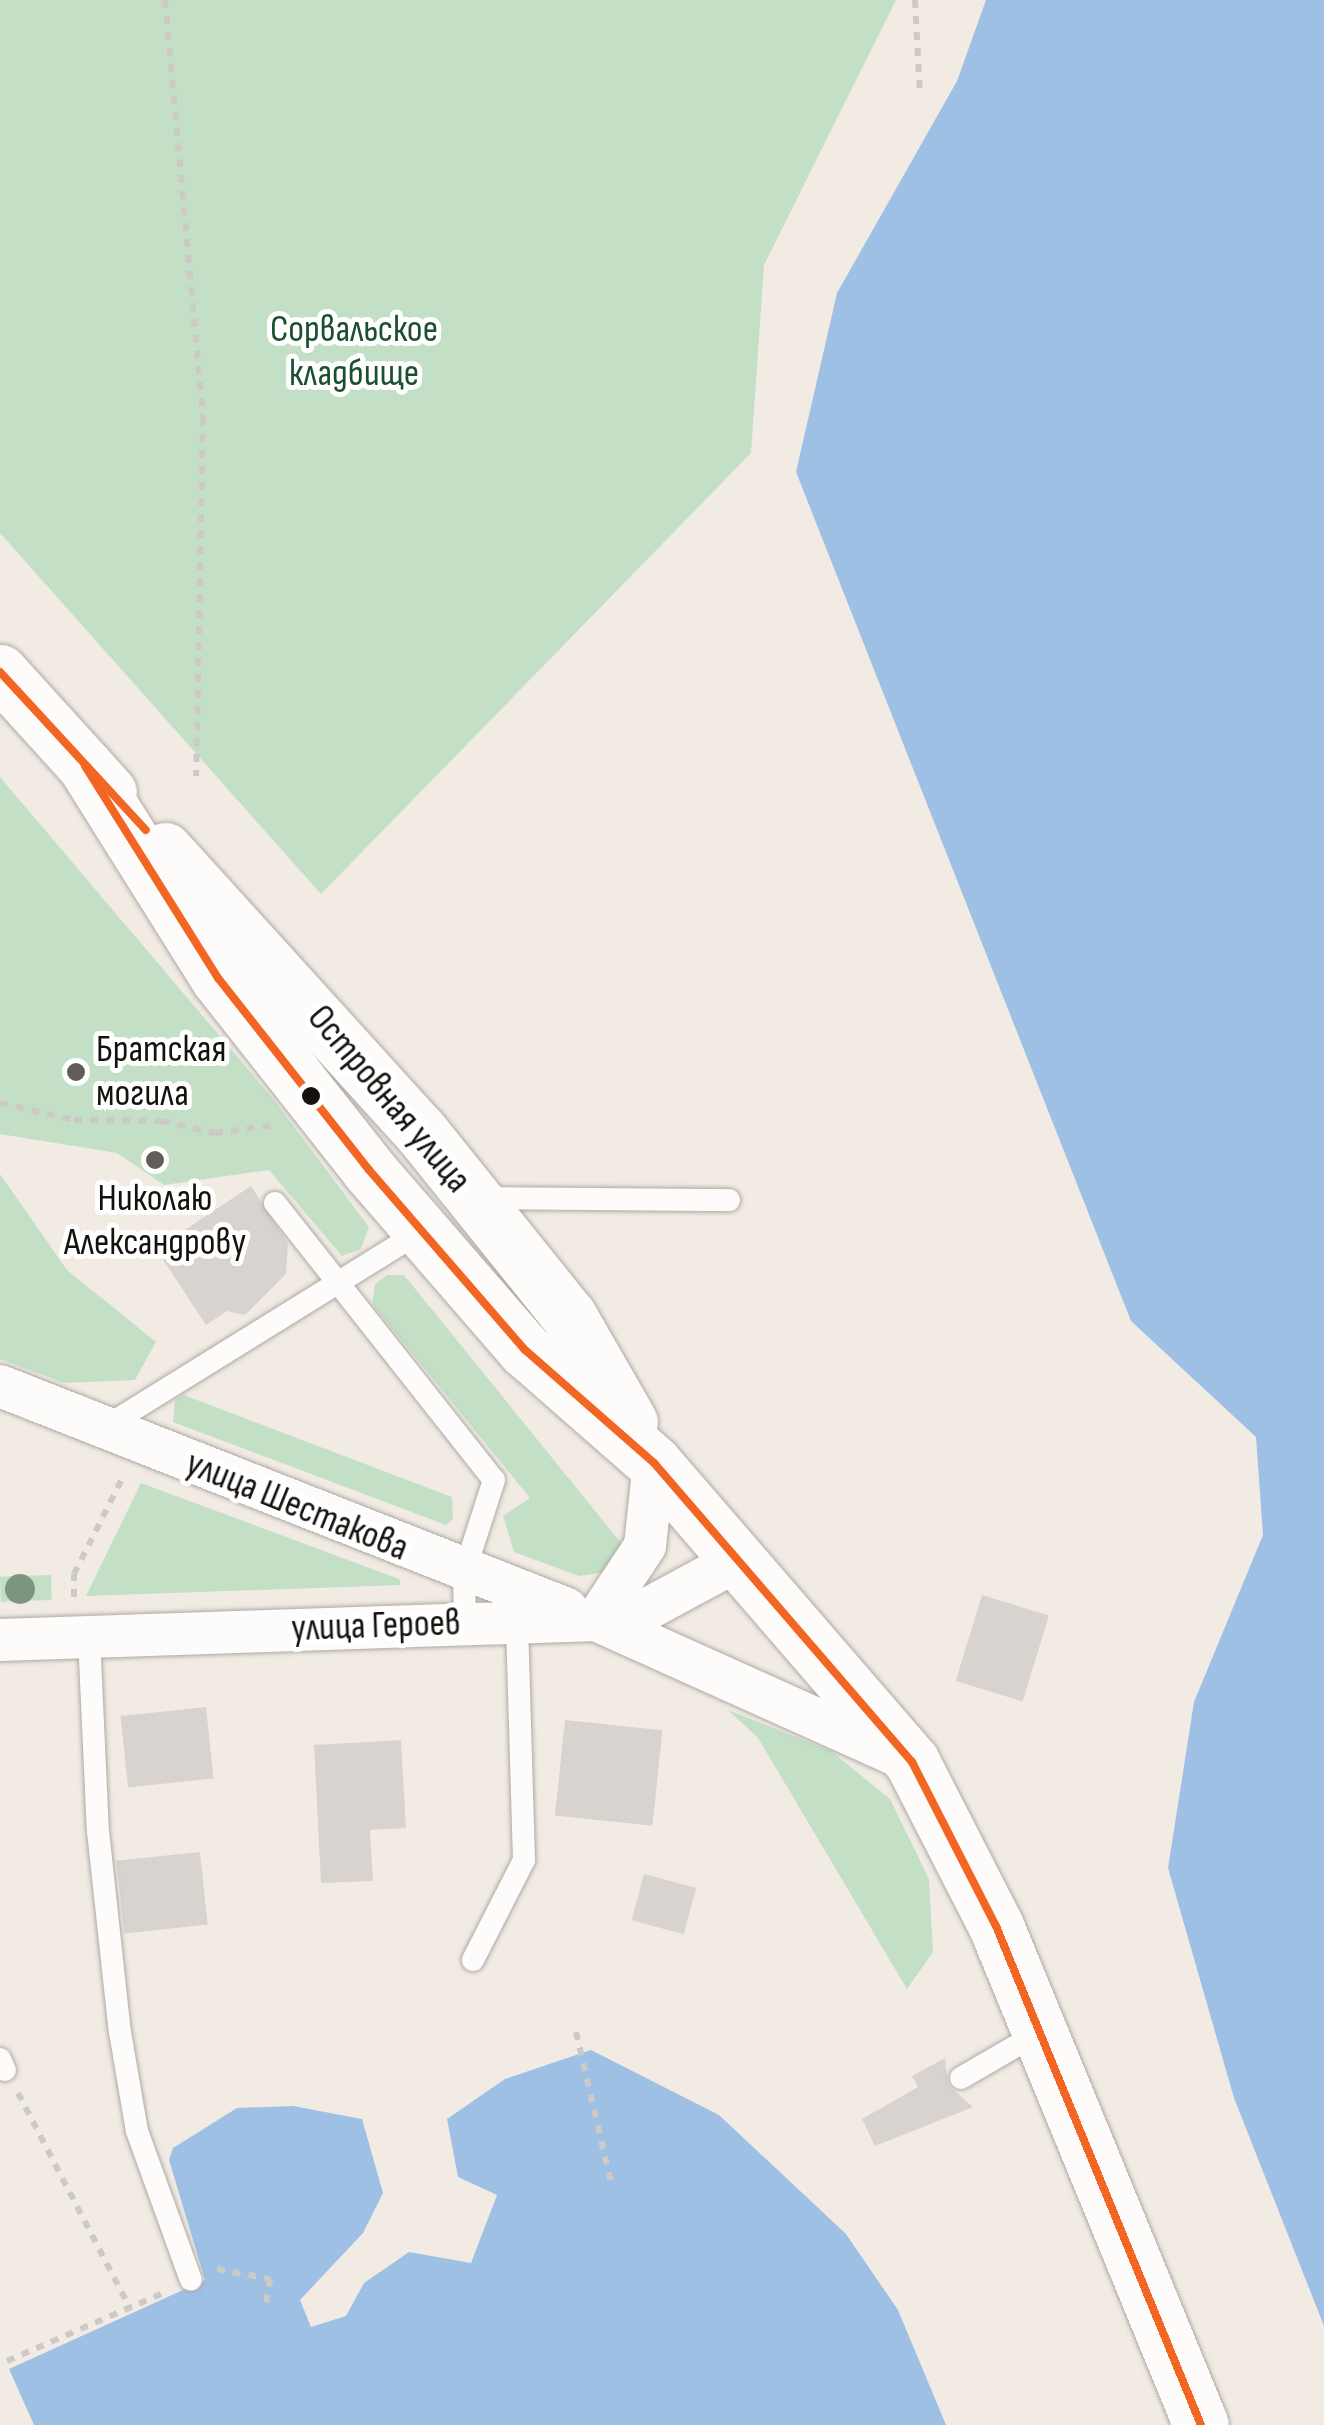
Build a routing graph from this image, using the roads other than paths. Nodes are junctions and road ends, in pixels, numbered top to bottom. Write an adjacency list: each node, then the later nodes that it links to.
1 (0, 672): 2 (main road, Островная улица)
2 (84, 766): 3 (main road, Островная улица); 6 (main road, Островная улица)
3 (474, 1198): 4 (lane); 6 (main road); 10 (main road, Островная улица)
4 (729, 1200)
5 (275, 1204): 7 (lane)
6 (420, 1232): 7 (lane); 10 (main road, Островная улица)
7 (335, 1285): 9 (lane); 12 (lane)
8 (0, 1386): 9 (street, улица Шестакова)
9 (102, 1428): 12 (street, улица Шестакова)
10 (654, 1462): 11 (main road, Островная улица); 14 (street)
11 (738, 1560): 14 (street, улица Героев); 18 (main road, Островная улица)
12 (464, 1573): 14 (street, улица Шестакова); 16 (lane)
13 (82, 1620): 16 (street, улица Героев); 17 (street, улица Героев); 22 (lane)
14 (596, 1620): 15 (street, улица Героев); 18 (street, улица Шестакова)
15 (517, 1621): 16 (street, улица Героев); 19 (lane)
16 (465, 1622)
17 (0, 1640)
18 (912, 1762): 20 (main road, Островная улица)
19 (473, 1960)
20 (1040, 2032): 21 (lane); 23 (main road, Островная улица)
21 (962, 2078)
22 (196, 2273)
23 (1201, 2425)

